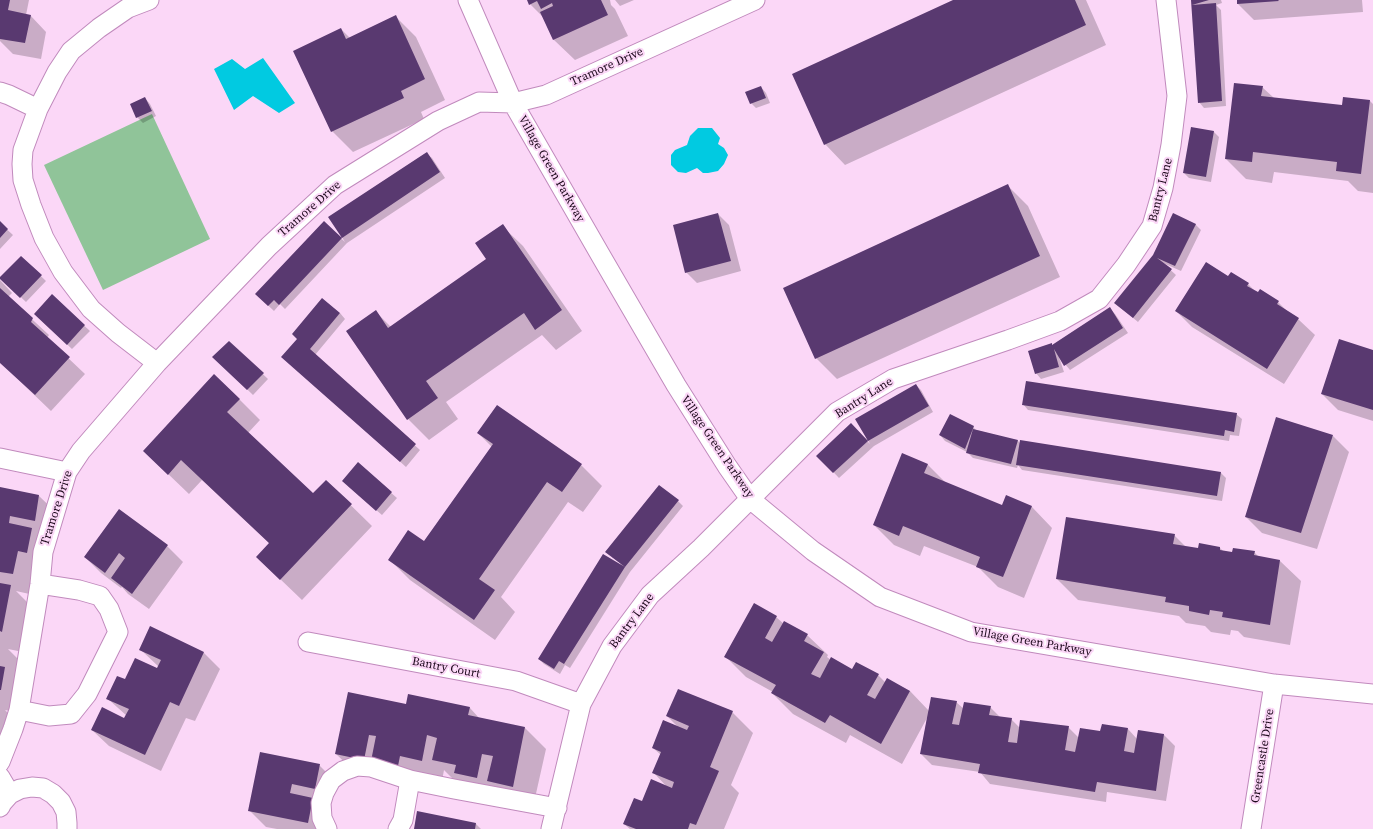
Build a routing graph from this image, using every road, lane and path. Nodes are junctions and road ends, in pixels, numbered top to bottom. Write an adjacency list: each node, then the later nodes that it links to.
1 (149, 0): 7 (street)
2 (468, 0): 6 (street, Village Green Parkway)
3 (755, 0): 6 (street, Tramore Drive)
4 (1166, 0): 11 (street, Bantry Lane)
5 (0, 92): 7 (street)
6 (513, 103): 8 (street, Tramore Drive); 11 (street, Village Green Parkway)
7 (38, 109): 8 (street)
8 (157, 363): 10 (street, Tramore Drive)
9 (0, 458): 10 (street)
10 (67, 472): 12 (street, Tramore Drive)
11 (750, 499): 14 (street, Village Green Parkway); 16 (street, Bantry Lane)
12 (40, 584): 17 (street, Tramore Drive); 17 (street)
13 (308, 642): 16 (street, Bantry Court)
14 (1274, 684): 15 (street, Village Green Parkway); 27 (street, Greencastle Drive)
15 (1373, 694)
16 (581, 704): 22 (street, Bantry Lane)
17 (19, 710): 18 (street, Tramore Drive)
18 (0, 762)
19 (0, 777): 21 (street)
20 (410, 780): 22 (street); 24 (street); 25 (street)
21 (5, 800): 23 (street)
22 (556, 808): 26 (street, Bantry Lane)
23 (66, 829)
24 (327, 829)
25 (398, 829)
26 (551, 829)
27 (1251, 829)

